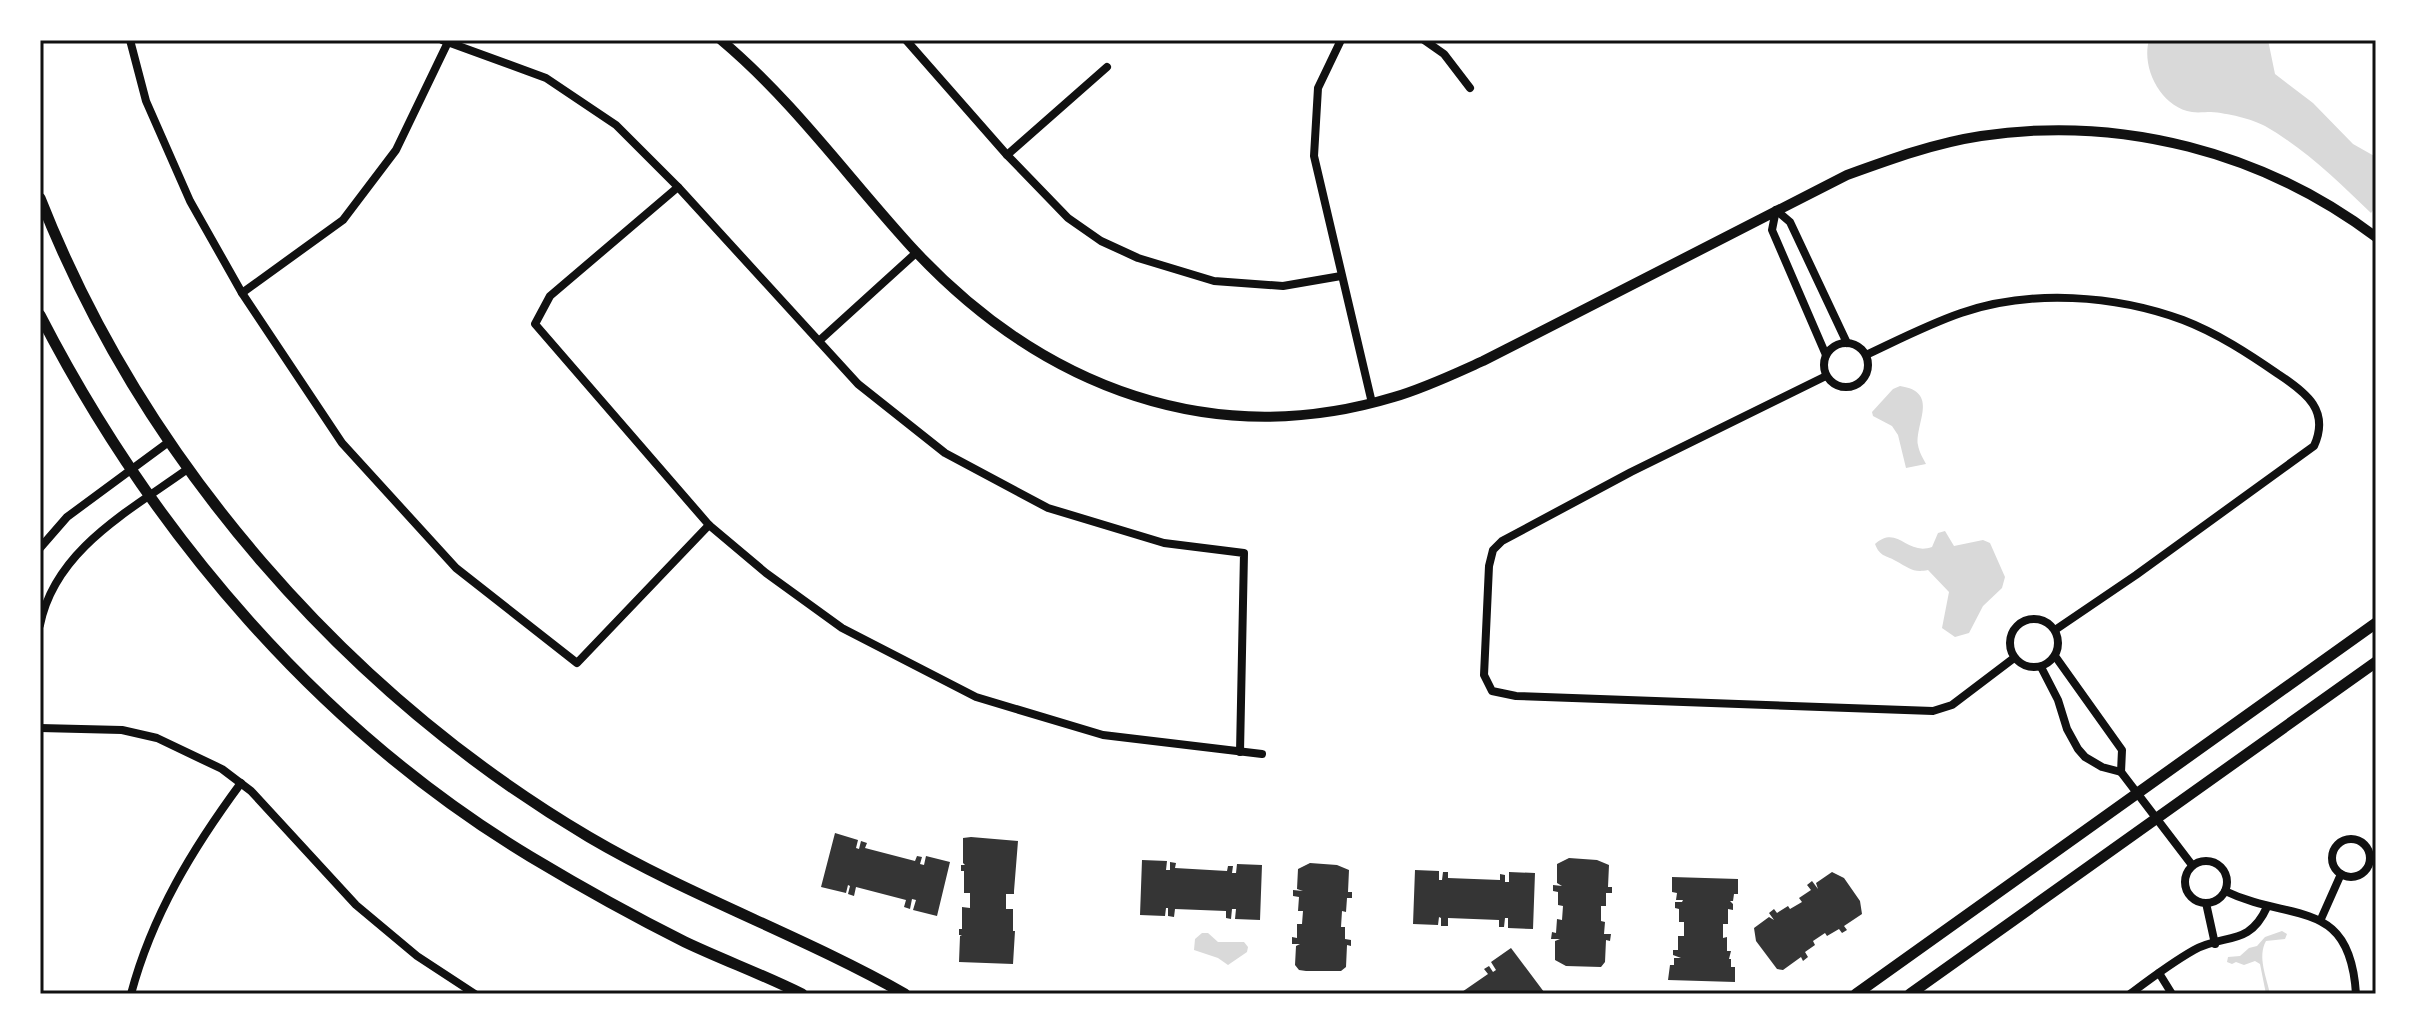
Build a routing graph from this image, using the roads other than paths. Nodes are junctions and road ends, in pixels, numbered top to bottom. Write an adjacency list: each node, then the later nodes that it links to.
1 (130, 40): 16 (street)
2 (721, 40): 14 (street)
3 (906, 40): 9 (street)
4 (1341, 40): 15 (street)
5 (1424, 40): 8 (street)
6 (446, 41): 10 (street); 16 (street)
7 (1107, 67): 9 (street)
8 (1470, 88)
9 (1007, 155): 15 (street)
10 (678, 187): 18 (street); 28 (street)
11 (40, 198): 24 (main road)
12 (1776, 210): 13 (street); 19 (street); 20 (street); 23 (street)
13 (2376, 237)
14 (917, 252): 18 (street); 23 (street)
15 (1341, 276): 23 (street)
16 (242, 293): 28 (street)
17 (40, 315): 26 (main road)
18 (819, 341): 38 (street)
19 (1847, 343): 20 (street); 21 (street)
20 (1826, 355): 22 (street)
21 (1866, 355): 22 (street); 32 (street)
22 (1826, 376): 34 (street)
23 (1372, 403)
24 (170, 441): 25 (main road); 26 (street)
25 (189, 468): 27 (street); 56 (main road)
26 (131, 469): 27 (main road); 29 (street)
27 (150, 497): 31 (street); 52 (main road)
28 (709, 525): 38 (street)
29 (40, 548)
30 (2376, 623): 42 (main road)
31 (40, 625)
32 (2055, 630): 33 (street); 34 (street)
33 (2055, 656): 36 (street); 40 (street)
34 (2014, 658): 36 (street)
35 (2376, 662): 43 (main road)
36 (2041, 667): 40 (street)
37 (40, 728): 41 (street)
38 (1240, 752): 39 (street)
39 (1262, 754)
40 (2121, 772): 42 (street)
41 (241, 783): 53 (street); 54 (street)
42 (2137, 793): 43 (street); 57 (main road)
43 (2155, 818): 44 (street); 58 (main road)
44 (2192, 865): 46 (street); 47 (street)
45 (2341, 874): 45 (street); 49 (street)
46 (2225, 891): 47 (street); 48 (street)
47 (2206, 903): 50 (street)
48 (2267, 907): 49 (street); 50 (street)
49 (2321, 919): 61 (street)
50 (2215, 944): 51 (street)
51 (2159, 973): 59 (street); 60 (street)
52 (797, 992): 55 (main road)
53 (131, 994)
54 (475, 994)
55 (811, 994)
56 (905, 994)
57 (1856, 994)
58 (1910, 994)
59 (2130, 994)
60 (2172, 994)
61 (2356, 994)

